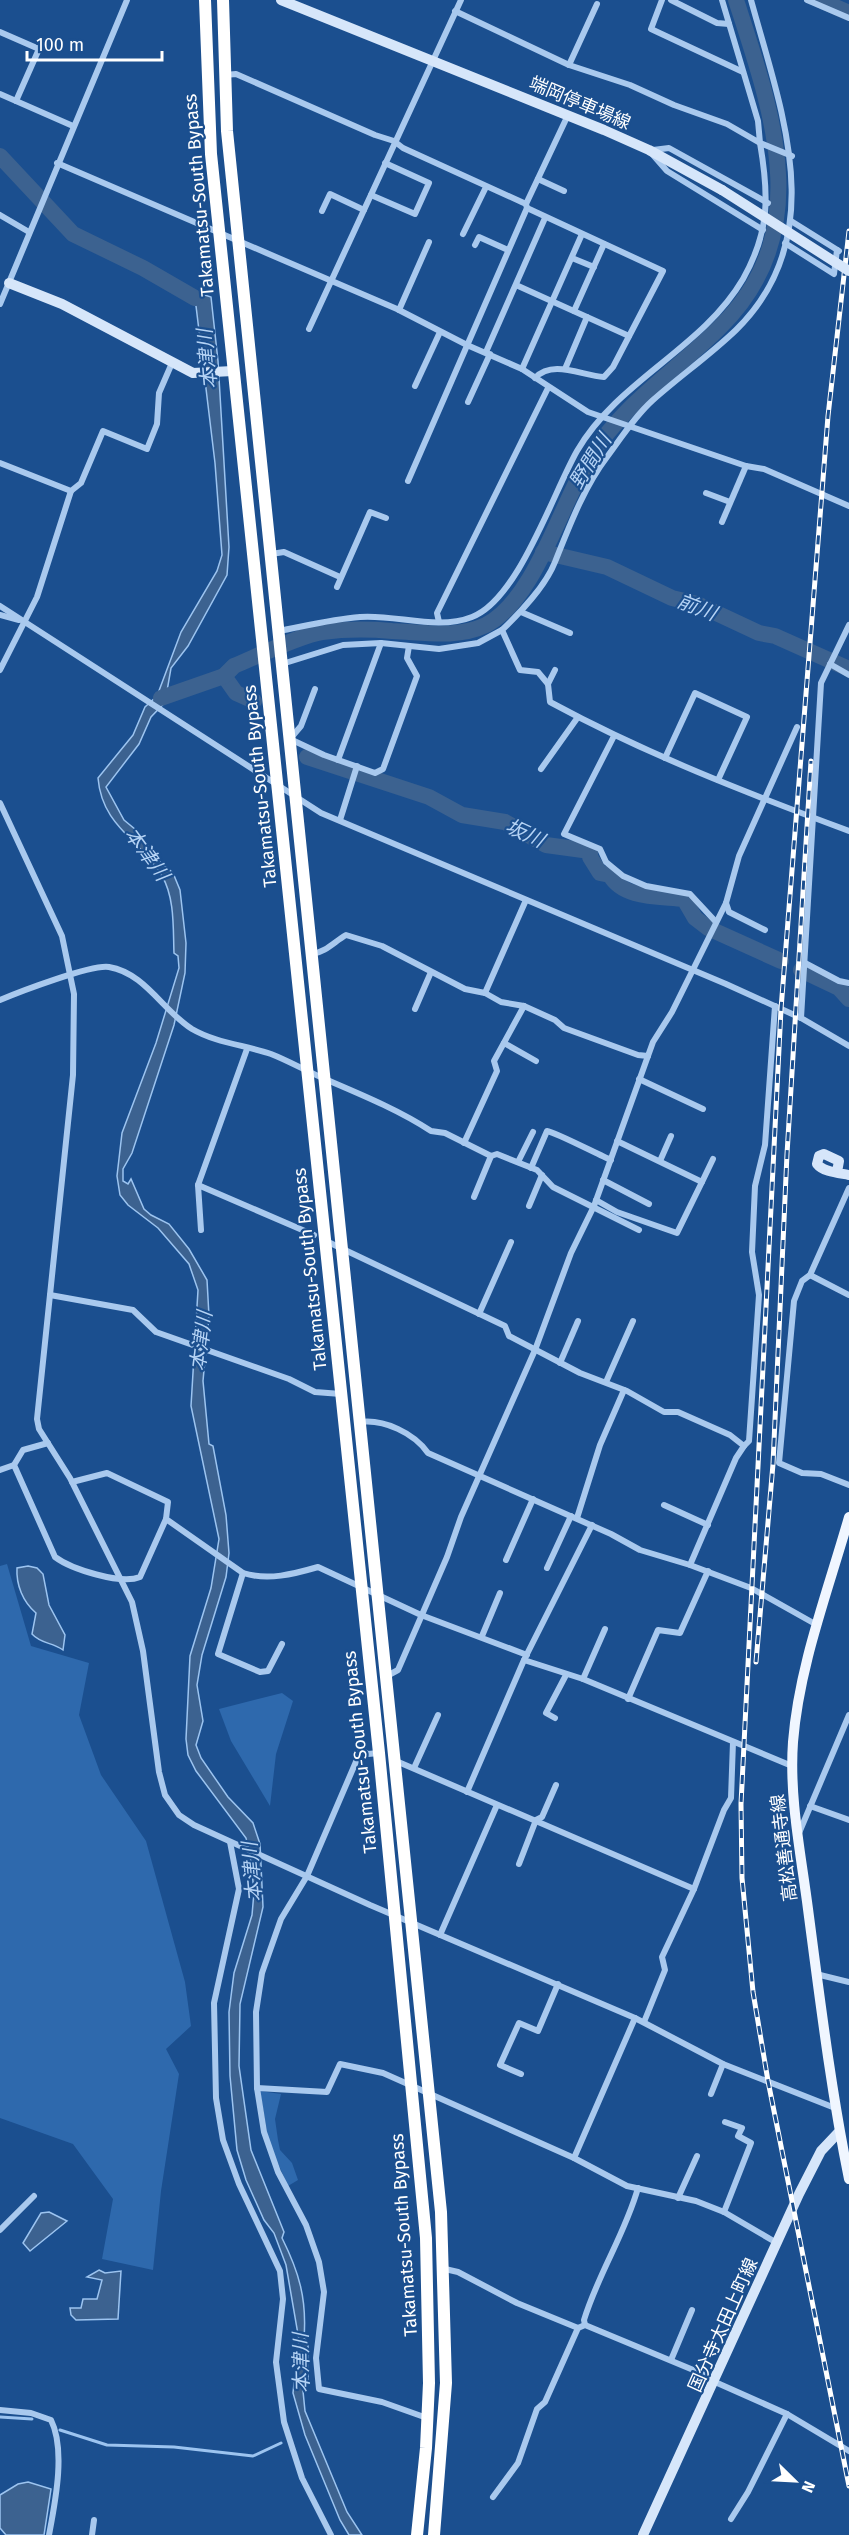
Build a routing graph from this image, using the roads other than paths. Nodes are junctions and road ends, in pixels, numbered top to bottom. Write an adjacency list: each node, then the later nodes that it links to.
1 (127, 0): 23 (street)
2 (205, 0): 45 (highway, Takamatsu-South Bypass)
3 (223, 0): 19 (highway, Takamatsu-South Bypass)
4 (281, 0): 16 (main road, 端岡停車場線)
5 (461, 0): 12 (street)
6 (662, 0): 18 (street)
7 (671, 0): 14 (street)
8 (722, 0): 14 (street)
9 (751, 0): 27 (street)
10 (807, 0): 13 (street)
11 (597, 4): 17 (street)
12 (455, 11): 16 (street); 17 (street)
13 (849, 18)
14 (729, 24): 18 (street)
15 (0, 32): 21 (street)
16 (432, 60): 22 (main road, 端岡停車場線); 24 (street)
17 (569, 65): 25 (street)
18 (743, 72): 25 (street)
19 (224, 75): 24 (street); 47 (highway, Takamatsu-South Bypass)
20 (0, 94): 21 (street)
21 (16, 101): 23 (street)
22 (567, 115): 26 (main road, 端岡停車場線); 30 (street)
23 (73, 126): 28 (street)
24 (394, 141): 29 (street); 31 (street)
25 (762, 144): 27 (street); 34 (street)
26 (649, 150): 34 (street); 41 (street); 54 (main road, 端岡停車場線, bridge)
27 (791, 156): 40 (street)
28 (57, 163): 42 (street); 45 (street)
29 (385, 163): 33 (street); 33 (street)
30 (538, 179): 32 (street); 35 (street)
31 (486, 186): 35 (street); 43 (street)
32 (564, 191)
33 (371, 195): 36 (street)
34 (768, 203): 41 (street)
35 (526, 206): 39 (street); 51 (street)
36 (364, 210): 37 (street); 56 (street)
37 (322, 211)
38 (0, 215): 42 (street)
39 (546, 218): 44 (street); 57 (street)
40 (791, 221): 48 (street); 48 (street)
41 (763, 230): 76 (street)
42 (29, 232): 55 (street)
43 (463, 234)
44 (582, 234): 49 (street); 52 (street)
45 (220, 235): 47 (street); 71 (highway, Takamatsu-South Bypass)
46 (429, 242): 60 (street)
47 (239, 243): 56 (street); 87 (highway, Takamatsu-South Bypass)
48 (785, 243): 77 (street)
49 (604, 244): 53 (street); 65 (street)
50 (475, 245): 51 (street)
51 (508, 250): 66 (street)
52 (572, 258): 53 (street); 58 (street)
53 (594, 267): 61 (street)
54 (849, 271)
55 (9, 283): 59 (street); 68 (main road)
56 (332, 283): 60 (street); 63 (street)
57 (516, 285): 58 (street); 67 (street)
58 (553, 302): 61 (street); 69 (street)
59 (0, 304)
60 (399, 310): 64 (street)
61 (574, 311): 62 (street)
62 (587, 317): 65 (street); 70 (street)
63 (309, 329)
64 (440, 332): 66 (street); 73 (street)
65 (629, 336): 70 (street)
66 (467, 345): 67 (street); 80 (street)
67 (488, 353): 69 (street); 75 (street)
68 (172, 363): 71 (main road); 81 (street)
69 (522, 369): 72 (street)
70 (565, 369): 72 (street)
71 (233, 371): 117 (highway, Takamatsu-South Bypass)
72 (535, 378): 74 (street)
73 (415, 386)
74 (548, 388): 76 (street); 94 (street)
75 (468, 402)
76 (603, 418): 77 (street); 94 (street)
77 (628, 426): 79 (street); 91 (street)
78 (0, 463): 81 (street)
79 (746, 466): 83 (street); 84 (street)
80 (408, 481)
81 (71, 491): 93 (street)
82 (706, 493): 83 (street)
83 (730, 502): 86 (street)
84 (849, 506)
85 (386, 518): 88 (street)
86 (722, 522)
87 (271, 554): 88 (street); 98 (highway, Takamatsu-South Bypass)
88 (340, 577): 89 (street)
89 (337, 587)
90 (0, 606): 93 (street)
91 (521, 612): 96 (street); 97 (street)
92 (0, 615): 93 (street)
93 (25, 622): 103 (street); 117 (street)
94 (439, 622): 98 (street)
95 (849, 625): 102 (street)
96 (502, 630): 100 (street); 106 (street)
97 (570, 633)
98 (279, 634): 101 (highway, Takamatsu-South Bypass)
99 (381, 643): 100 (street); 101 (street); 113 (street)
100 (410, 646): 115 (street)
101 (282, 664): 111 (highway, Takamatsu-South Bypass)
102 (830, 664): 105 (street); 121 (street)
103 (0, 670)
104 (555, 670): 106 (street)
105 (849, 675)
106 (548, 684): 108 (street)
107 (315, 689): 111 (street)
108 (578, 717): 110 (street); 114 (street)
109 (797, 727): 119 (street)
110 (614, 736): 112 (street); 126 (street)
111 (290, 739): 113 (street); 118 (highway, Takamatsu-South Bypass)
112 (665, 758): 116 (street); 116 (street)
113 (338, 760): 115 (street)
114 (541, 769)
115 (355, 772): 122 (street)
116 (718, 780): 119 (street)
117 (277, 786): 118 (street); 145 (highway, Takamatsu-South Bypass)
118 (297, 799): 122 (street); 128 (highway, Takamatsu-South Bypass)
119 (764, 800): 121 (street); 125 (street)
120 (0, 803): 132 (street)
121 (814, 818): 123 (street); 129 (street)
122 (340, 820): 124 (street)
123 (849, 831)
124 (526, 900): 130 (street); 134 (street)
125 (726, 903): 126 (street); 127 (street)
126 (714, 927): 130 (street)
127 (765, 930)
128 (312, 954): 131 (street); 146 (highway, Takamatsu-South Bypass)
129 (805, 963): 133 (street); 139 (street)
130 (693, 970): 137 (street); 143 (street)
131 (431, 972): 134 (street); 138 (street)
132 (71, 976): 135 (street); 142 (street); 176 (street)
133 (849, 983)
134 (485, 993): 136 (street)
135 (0, 1000)
136 (524, 1006): 140 (street); 143 (street)
137 (775, 1006): 139 (street); 188 (street)
138 (415, 1009)
139 (801, 1018): 141 (street)
140 (504, 1043): 144 (street); 152 (street)
141 (849, 1046)
142 (248, 1049): 145 (street); 164 (street)
143 (648, 1056): 147 (street)
144 (536, 1061)
145 (308, 1071): 146 (street); 172 (highway, Takamatsu-South Bypass)
146 (325, 1079): 152 (street); 174 (highway, Takamatsu-South Bypass)
147 (639, 1079): 148 (street); 151 (street)
148 (703, 1109)
149 (533, 1132): 157 (street)
150 (671, 1136): 156 (street)
151 (617, 1141): 155 (street); 156 (street)
152 (464, 1143): 153 (street)
153 (491, 1156): 157 (street); 166 (street)
154 (714, 1159): 163 (street)
155 (611, 1160): 158 (street); 162 (street)
156 (660, 1161): 163 (street)
157 (518, 1162): 158 (street)
158 (531, 1168): 160 (street)
159 (837, 1172): 161 (main road)
160 (542, 1175): 167 (street); 169 (street)
161 (849, 1175)
162 (603, 1180): 167 (street); 168 (street)
163 (702, 1182): 167 (street)
164 (198, 1185): 170 (street); 172 (street)
165 (849, 1188): 175 (street)
166 (474, 1197)
167 (595, 1203): 171 (street); 181 (street)
168 (649, 1204)
169 (529, 1206)
170 (201, 1230)
171 (639, 1230)
172 (320, 1238): 174 (street); 185 (highway, Takamatsu-South Bypass)
173 (512, 1242): 178 (street)
174 (343, 1248): 178 (street); 186 (highway, Takamatsu-South Bypass)
175 (810, 1275): 177 (street); 193 (street)
176 (50, 1295): 185 (street); 187 (street)
177 (849, 1295)
178 (479, 1314): 181 (street)
179 (578, 1321): 182 (street)
180 (633, 1321): 183 (street)
181 (535, 1350): 182 (street); 191 (street)
182 (560, 1363): 183 (street)
183 (606, 1382): 184 (street)
184 (624, 1390): 188 (street); 196 (street)
185 (341, 1394): 207 (highway, Takamatsu-South Bypass)
186 (360, 1422): 191 (street); 209 (highway, Takamatsu-South Bypass)
187 (48, 1443): 189 (street); 192 (street)
188 (744, 1446): 200 (street)
189 (14, 1465): 190 (street); 206 (street)
190 (0, 1470)
191 (480, 1476): 194 (street); 210 (street)
192 (72, 1482): 198 (street); 206 (street)
193 (849, 1485)
194 (533, 1499): 196 (street); 201 (street)
195 (664, 1505): 200 (street)
196 (574, 1517): 199 (street); 203 (street)
197 (849, 1517): 211 (main road, 高松善通寺線)
198 (166, 1519): 204 (street); 206 (street)
199 (592, 1525): 202 (street); 215 (street)
200 (708, 1525): 202 (street)
201 (506, 1560)
202 (690, 1565): 205 (street)
203 (547, 1568)
204 (241, 1571): 207 (street); 214 (street)
205 (708, 1571): 211 (street); 219 (street)
206 (122, 1579): 235 (street)
207 (361, 1585): 209 (street); 224 (highway, Takamatsu-South Bypass)
208 (500, 1593): 213 (street)
209 (378, 1594): 210 (street); 217 (highway, Takamatsu-South Bypass)
210 (421, 1615): 213 (street); 217 (street)
211 (818, 1626): 226 (main road, 高松善通寺線)
212 (605, 1629): 218 (street)
213 (482, 1636): 215 (street)
214 (282, 1644)
215 (526, 1658): 216 (street); 229 (street)
216 (566, 1675): 218 (street); 222 (street)
217 (387, 1676): 225 (highway, Takamatsu-South Bypass)
218 (583, 1678): 219 (street)
219 (628, 1699): 223 (street)
220 (849, 1714): 231 (street)
221 (438, 1715): 227 (street)
222 (555, 1718)
223 (733, 1742): 226 (street); 238 (street)
224 (379, 1753): 237 (street); 239 (highway, Takamatsu-South Bypass)
225 (396, 1761): 227 (street); 240 (highway, Takamatsu-South Bypass)
226 (792, 1766): 234 (main road, 高松善通寺線)
227 (414, 1767): 229 (street)
228 (556, 1785): 232 (street)
229 (467, 1792): 230 (street)
230 (497, 1805): 232 (street); 241 (street)
231 (810, 1806): 233 (street); 234 (street)
232 (536, 1820): 236 (street); 238 (street)
233 (849, 1820)
234 (797, 1836): 242 (main road, 高松善通寺線)
235 (232, 1843): 237 (street); 279 (street)
236 (519, 1864)
237 (307, 1876): 239 (street); 250 (street)
238 (694, 1889): 246 (street)
239 (394, 1916): 240 (street); 249 (highway, Takamatsu-South Bypass)
240 (413, 1924): 241 (street); 251 (highway, Takamatsu-South Bypass)
241 (440, 1935): 244 (street)
242 (816, 1974): 243 (street); 253 (main road, 高松善通寺線)
243 (849, 1982)
244 (558, 1984): 245 (street); 248 (street)
245 (635, 2018): 246 (street); 257 (street)
246 (644, 2022): 247 (street)
247 (723, 2064): 252 (street); 253 (street)
248 (521, 2074)
249 (412, 2086): 250 (street); 251 (street); 272 (highway, Takamatsu-South Bypass)
250 (257, 2088): 272 (street)
251 (430, 2094): 257 (street); 265 (highway, Takamatsu-South Bypass)
252 (711, 2094)
253 (835, 2108): 255 (main road, 高松善通寺線)
254 (725, 2122): 262 (street)
255 (838, 2133): 258 (main road, 高松善通寺線); 264 (main road, 国分寺太田上町線)
256 (697, 2156): 261 (street)
257 (574, 2158): 259 (street)
258 (849, 2179)
259 (638, 2188): 261 (street); 267 (street)
260 (34, 2196): 263 (street)
261 (678, 2198): 262 (street)
262 (724, 2212): 264 (street)
263 (0, 2230)
264 (777, 2243): 269 (main road, 国分寺太田上町線)
265 (445, 2270): 267 (street); 281 (highway, Takamatsu-South Bypass)
266 (692, 2310): 268 (street)
267 (582, 2326): 268 (street); 274 (street)
268 (671, 2360): 269 (street)
269 (715, 2381): 271 (street); 282 (main road, 国分寺太田上町線)
270 (0, 2410): 277 (street)
271 (787, 2414): 273 (street); 275 (street)
272 (427, 2418): 280 (highway, Takamatsu-South Bypass)
273 (849, 2451)
274 (493, 2497)
275 (731, 2519)
276 (94, 2520): 278 (street)
277 (49, 2535)
278 (92, 2535)
279 (331, 2535)
280 (417, 2535)
281 (434, 2535)
282 (643, 2535)

